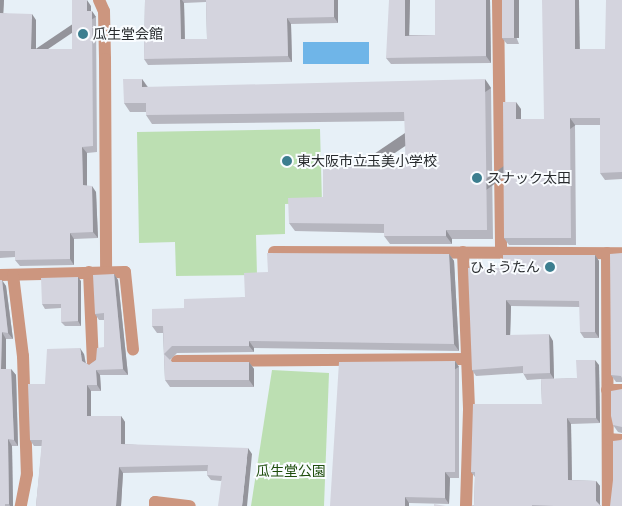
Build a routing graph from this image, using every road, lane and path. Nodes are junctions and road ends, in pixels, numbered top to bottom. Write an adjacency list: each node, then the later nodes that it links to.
1 (99, 0): 8 (street)
2 (498, 0): 5 (street)
3 (274, 252): 4 (street)
4 (463, 252): 5 (street); 12 (street)
5 (501, 252): 6 (street)
6 (607, 253): 7 (street); 15 (street)
7 (622, 253)
8 (106, 271): 9 (street); 11 (street)
9 (89, 272): 10 (street); 14 (street)
10 (6, 275): 19 (street)
11 (133, 350)
12 (468, 359): 13 (street); 22 (street)
13 (177, 361)
14 (94, 363)
15 (607, 390): 16 (street); 17 (street)
16 (622, 390)
17 (608, 440): 18 (street); 23 (street)
18 (622, 440)
19 (21, 506)
20 (154, 506): 21 (street)
21 (190, 506)
22 (466, 506)
23 (608, 506)

